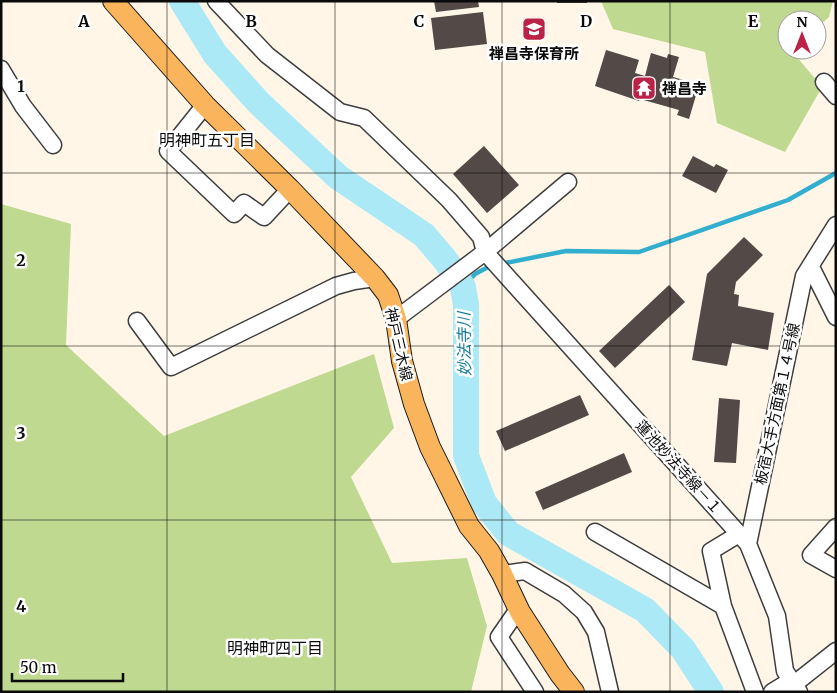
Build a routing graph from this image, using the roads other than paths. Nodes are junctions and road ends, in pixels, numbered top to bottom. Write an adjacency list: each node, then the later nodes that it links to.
1 (113, 1): 6 (main road, 神戸三木線)
2 (216, 1): 11 (street, 蓮池妙法寺線－１)
3 (1, 69): 7 (street)
4 (824, 82): 5 (street)
5 (836, 96)
6 (206, 105): 9 (main road, 神戸三木線); 9 (street)
7 (54, 144)
8 (568, 182): 11 (street)
9 (290, 189): 13 (main road, 神戸三木線)
10 (836, 225): 12 (street, 板宿大手方面第１４号線)
11 (488, 254): 15 (street); 19 (street, 蓮池妙法寺線－１)
12 (811, 266): 14 (street); 19 (street, 板宿大手方面第１４号線)
13 (375, 278): 15 (main road, 神戸三木線); 16 (street)
14 (836, 317)
15 (396, 320): 21 (main road, 神戸三木線)
16 (137, 321)
17 (836, 527): 20 (street)
18 (594, 532): 22 (street)
19 (744, 539): 22 (street); 25 (street, 蓮池妙法寺線－１)
20 (836, 569)
21 (502, 574): 23 (main road, 神戸三木線); 28 (street)
22 (723, 606): 29 (street)
23 (518, 608): 26 (street); 27 (main road, 神戸三木線)
24 (836, 651): 25 (street)
25 (794, 686): 30 (street)
26 (535, 692)
27 (574, 692)
28 (610, 692)
29 (754, 692)
30 (772, 692)

